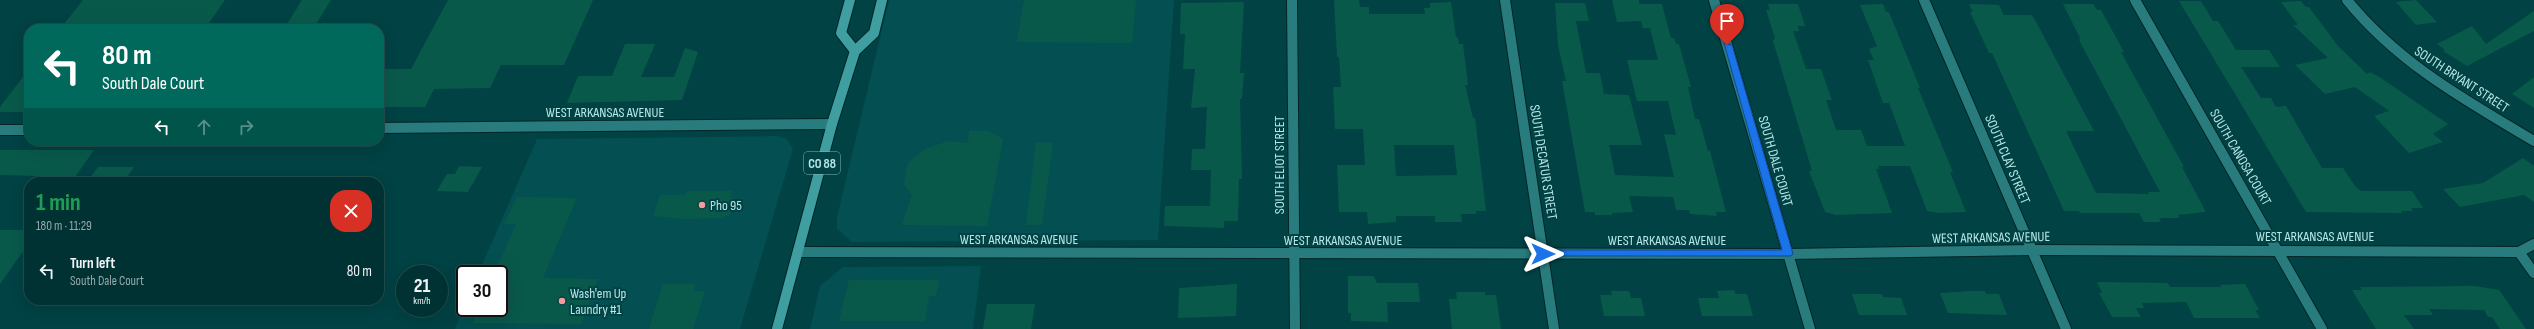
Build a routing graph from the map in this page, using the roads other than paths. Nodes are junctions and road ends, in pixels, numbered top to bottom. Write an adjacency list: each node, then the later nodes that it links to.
1 (850, 0): 9 (main road)
2 (882, 0): 9 (main road, CO 88)
3 (1292, 0): 20 (street, SOUTH ELIOT STREET)
4 (1505, 0): 21 (street, SOUTH DECATUR STREET)
5 (1714, 0): 22 (street, SOUTH DALE COURT)
6 (1924, 0): 16 (street, SOUTH CLAY STREET)
7 (2135, 0): 17 (street, SOUTH CANOSA COURT)
8 (2347, 0): 14 (street, SOUTH BRYANT STREET)
9 (855, 51): 10 (main road, CO 88)
10 (832, 124): 11 (street, WEST ARKANSAS AVENUE); 18 (main road, CO 88)
11 (384, 128)
12 (0, 130): 13 (street)
13 (24, 130)
14 (2534, 141)
15 (2534, 244): 19 (street, WEST ARKANSAS AVENUE)
16 (2032, 250): 17 (street, WEST ARKANSAS AVENUE); 22 (street, WEST ARKANSAS AVENUE); 28 (street, SOUTH CLAY STREET)
17 (2278, 250): 19 (street, WEST ARKANSAS AVENUE); 29 (street, SOUTH CANOSA COURT)
18 (798, 252): 20 (street, WEST ARKANSAS AVENUE); 24 (main road, CO 88)
19 (2519, 252): 23 (street)
20 (1294, 254): 21 (street, WEST ARKANSAS AVENUE); 25 (street, SOUTH ELIOT STREET)
21 (1543, 254): 22 (street, WEST ARKANSAS AVENUE); 26 (street, SOUTH DECATUR STREET)
22 (1788, 254): 27 (street, SOUTH DALE COURT)
23 (2534, 273)
24 (777, 329)
25 (1295, 329)
26 (1554, 329)
27 (1810, 329)
28 (2066, 329)
29 (2322, 329)

